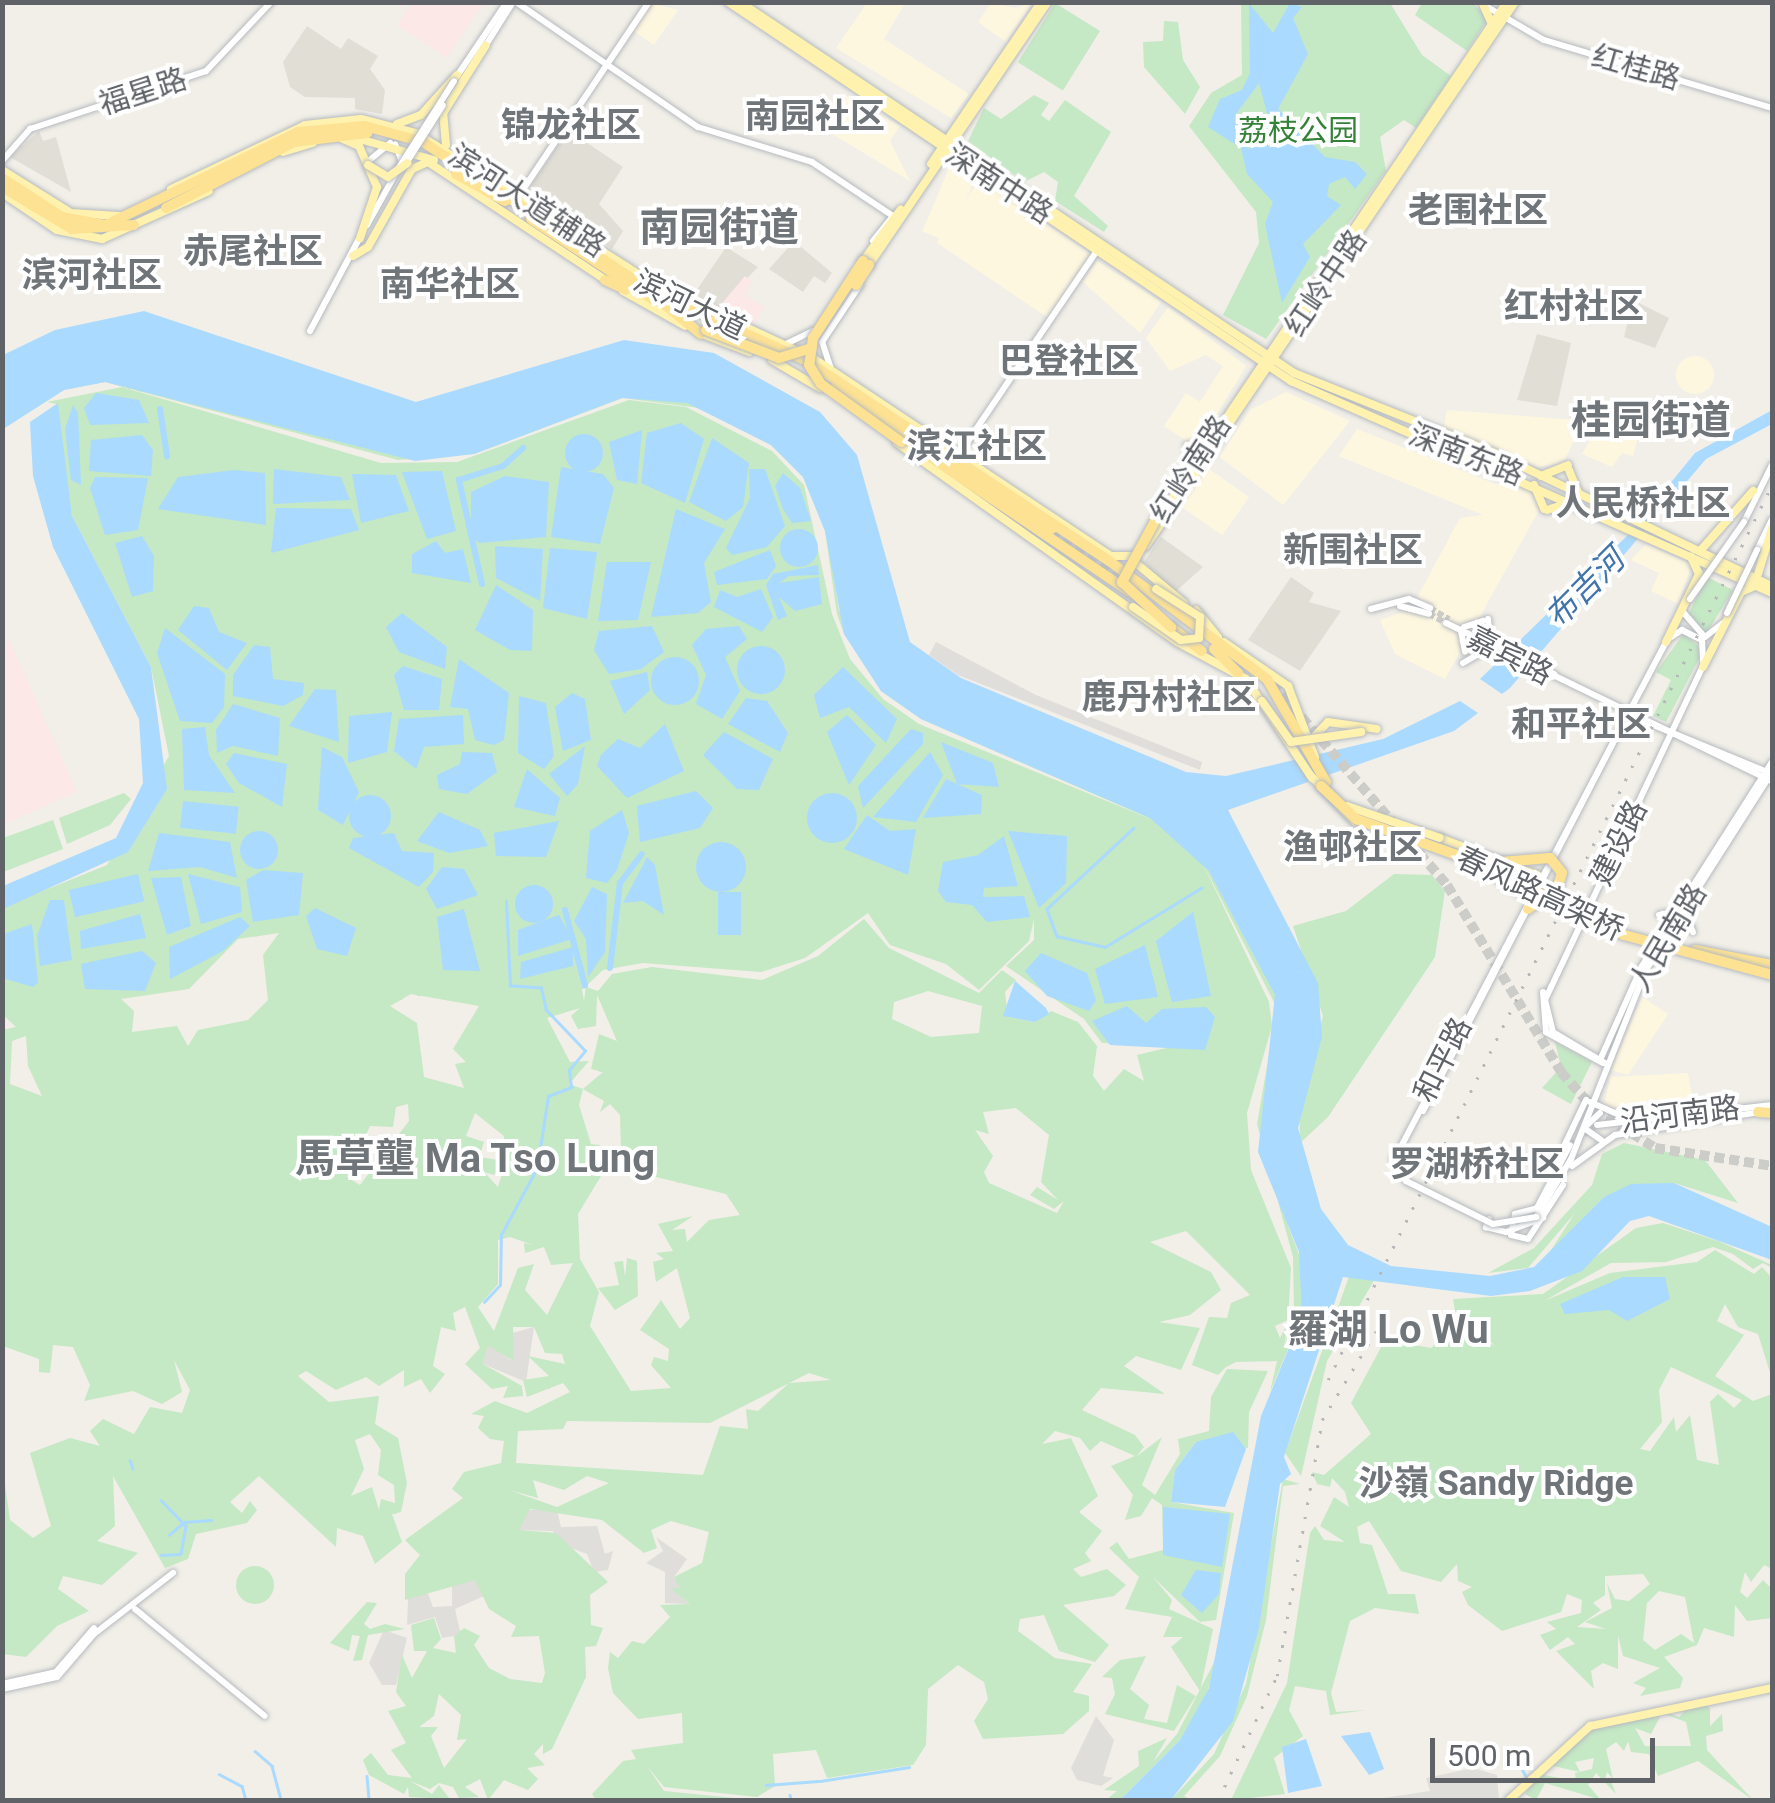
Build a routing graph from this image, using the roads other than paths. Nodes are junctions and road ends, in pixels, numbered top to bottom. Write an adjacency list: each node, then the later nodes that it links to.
1 (271, 2): 30 (main road, 福星路)
2 (649, 2): 13 (main road)
3 (728, 2): 22 (main road, 深南中路)
4 (740, 2): 22 (main road, 深南中路)
5 (1044, 2): 21 (main road)
6 (1515, 2): 9 (main road, 红岭中路)
7 (1484, 3): 9 (main road, 红桂路); 10 (main road)
8 (514, 6): 11 (main road); 11 (main road); 13 (main road); 14 (main road)
9 (1505, 11): 10 (main road, 红岭中路); 16 (main road, 红桂路); 52 (main road, 红岭中路)
10 (1490, 26): 52 (main road, 红岭中路)
11 (495, 32): 12 (main road)
12 (486, 45): 14 (main road); 17 (main road)
13 (606, 66): 41 (main road); 43 (main road)
14 (456, 80): 15 (main road); 31 (main road, bridge); 32 (main road, bridge)
15 (434, 102): 17 (main road); 19 (main road)
16 (1772, 105)
17 (443, 113): 28 (main road)
18 (370, 121): 19 (main road, 滨河大道辅路); 20 (highway); 25 (main road, 滨河大道辅路)
19 (386, 124): 28 (main road, 滨河大道辅路)
20 (328, 126): 23 (highway, 滨河大道); 41 (highway, 滨河大道)
21 (962, 126): 22 (main road); 27 (main road); 29 (main road)
22 (924, 129): 27 (main road, 深南中路); 34 (main road)
23 (291, 139): 24 (highway); 25 (highway); 35 (highway, 滨河大道); 37 (highway, 滨河大道); 41 (highway, 滨河大道)
24 (336, 139): 26 (main road, 滨河大道辅路); 31 (main road); 38 (main road, 滨河大道辅路)
25 (258, 142): 37 (main road, 滨河大道辅路)
26 (392, 143): 31 (main road); 33 (main road, 滨河大道辅路); 45 (main road)
27 (947, 145): 29 (main road, 深南中路); 34 (main road)
28 (462, 158): 41 (highway)
29 (968, 160): 34 (main road); 46 (main road, 深南中路); 57 (main road, 深南中路)
30 (2, 161)
31 (368, 161): 32 (main road, bridge); 45 (main road)
32 (406, 163): 47 (main road)
33 (437, 163): 36 (main road, 滨河大道辅路); 40 (main road, 滨河大道辅路); 47 (main road)
34 (934, 164): 43 (main road)
35 (246, 165): 38 (highway); 42 (highway, 滨河大道)
36 (456, 174): 40 (main road, 滨河大道辅路); 41 (highway)
37 (7, 176)
38 (224, 183): 44 (main road, 滨河大道辅路)
39 (2, 190): 42 (highway, 滨河大道); 44 (main road, 滨河大道辅路)
40 (478, 193): 49 (main road, 滨河大道辅路)
41 (511, 197): 50 (highway, 滨河大道); 51 (main road, 滨河大道辅路)
42 (28, 204): 44 (highway)
43 (896, 221): 48 (main road); 54 (main road); 55 (main road)
44 (43, 222)
45 (360, 238): 47 (main road)
46 (1098, 250): 57 (main road, 深南中路); 68 (main road)
47 (353, 256)
48 (866, 263): 53 (highway, bridge); 72 (highway, bridge)
49 (604, 280): 50 (highway); 53 (main road, 滨河大道辅路)
50 (663, 302): 51 (highway); 53 (highway); 64 (highway, 滨河大道)
51 (712, 312): 56 (main road, 滨河大道辅路)
52 (1290, 330): 57 (main road); 58 (main road, 红岭中路); 61 (main road)
53 (704, 332): 96 (main road, 滨河大道辅路)
54 (812, 332): 55 (main road); 56 (main road)
55 (824, 338): 59 (main road)
56 (786, 344): 59 (main road, 滨河大道辅路)
57 (1246, 344): 58 (main road, 深南中路); 60 (main road)
58 (1269, 360): 60 (main road, 红岭南路); 61 (main road, 深南东路); 62 (main road, 深南东路); 63 (main road, 红岭中路)
59 (836, 372): 68 (main road, 滨河大道辅路)
60 (1254, 376): 65 (main road, 红岭南路)
61 (1301, 377): 73 (main road, 深南东路)
62 (1291, 381): 63 (main road); 73 (main road, 深南东路)
63 (1252, 388): 67 (main road, 红岭中路)
64 (854, 395): 68 (highway, 滨河大道); 72 (highway, 滨河大道); 74 (highway); 83 (highway)
65 (1206, 444): 66 (main road); 67 (main road, 红岭南路)
66 (1188, 446): 67 (main road); 69 (main road)
67 (1202, 456): 69 (main road, 红岭南路); 89 (main road, 红岭中路)
68 (963, 458): 71 (highway); 79 (highway, 滨河大道)
69 (1192, 466): 76 (main road, 红岭南路)
70 (1769, 469): 75 (main road, 和平路)
71 (984, 470): 77 (main road)
72 (951, 477): 103 (highway, 滨河大道)
73 (1530, 477): 78 (main road, 深南东路); 78 (main road); 78 (main road)
74 (997, 491)
75 (1752, 491): 87 (main road); 98 (main road, 和平路, bridge)
76 (1174, 492): 80 (main road); 88 (main road, 红岭南路)
77 (1020, 494): 79 (highway); 88 (main road)
78 (1579, 499): 84 (main road, 深南东路)
79 (1034, 508): 112 (highway, 滨河大道)
80 (1160, 512): 103 (highway, bridge)
81 (1772, 519): 100 (main road, 建设路, bridge)
82 (1772, 528): 91 (main road)
83 (1052, 530)
84 (1649, 532): 85 (main road, 深南东路); 86 (main road, 深南东路)
85 (1674, 546): 87 (main road, 深南东路); 102 (main road)
86 (1685, 546): 87 (main road); 94 (main road, 深南东路)
87 (1700, 554): 91 (main road); 93 (main road); 94 (main road, 深南东路)
88 (1112, 556): 90 (main road)
89 (1137, 564): 92 (main road); 103 (main road)
90 (1123, 567): 92 (main road); 103 (main road)
91 (1758, 574): 94 (main road)
92 (1144, 582): 96 (main road, bridge)
93 (1753, 587): 94 (main road); 107 (main road)
94 (1771, 590)
95 (1418, 591): 97 (main road)
96 (1120, 600): 103 (main road)
97 (1370, 611)
98 (1684, 611): 100 (main road); 102 (main road, 和平路)
99 (1448, 621): 101 (main road, 嘉宾路)
100 (1723, 623): 107 (main road, 建设路)
101 (1462, 629): 104 (main road, 嘉宾路); 104 (main road); 105 (main road)
102 (1666, 642): 109 (main road); 110 (main road, 和平路)
103 (1210, 646): 108 (highway); 112 (highway, 滨河大道); 112 (main road)
104 (1496, 647): 106 (main road); 110 (main road, 嘉宾路)
105 (1464, 652)
106 (1463, 663)
107 (1702, 667): 109 (main road, 建设路)
108 (1242, 676): 112 (main road); 112 (main road, bridge)
109 (1698, 677): 111 (main road, 建设路)
110 (1626, 713): 111 (main road, 嘉宾路); 119 (main road, 和平路); 121 (main road, 和平路)
111 (1667, 736): 114 (main road, 嘉宾路); 128 (main road, 建设路); 129 (main road, 建设路)
112 (1305, 749): 115 (highway); 115 (highway)
113 (1772, 762): 114 (main road, 人民南路)
114 (1769, 776): 122 (main road, 人民南路)
115 (1319, 782): 116 (highway, 春风路高架桥, bridge); 118 (main road, bridge); 125 (highway, 春风路高架桥, bridge)
116 (1346, 806): 118 (highway, 春风路高架桥, bridge); 118 (main road, bridge)
117 (1500, 864): 118 (main road); 118 (main road); 120 (main road)
118 (1487, 866): 119 (main road); 121 (main road); 121 (main road); 121 (highway, bridge); 125 (highway, 春风路高架桥, bridge)
119 (1540, 872): 120 (main road); 121 (main road, 和平路)
120 (1522, 874): 121 (main road)
121 (1527, 894): 132 (main road, 和平路); 141 (main road, 和平路, bridge)
122 (1680, 910): 123 (main road); 124 (main road); 127 (main road, 人民南路); 129 (main road, 人民南路)
123 (1659, 915)
124 (1693, 932)
125 (1667, 948): 126 (highway, 春风路高架桥, bridge)
126 (1772, 973)
127 (1611, 1031): 128 (main road); 129 (main road, 人民南路)
128 (1581, 1047): 129 (main road, 建设路)
129 (1602, 1060): 130 (main road, 人民南路); 139 (main road)
130 (1590, 1102): 134 (main road); 135 (main road, 人民南路)
131 (1772, 1110): 133 (highway); 136 (main road, 沿河南路)
132 (1423, 1111)
133 (1758, 1112): 137 (main road, 沿河南路)
134 (1601, 1113): 136 (main road); 138 (main road)
135 (1584, 1114): 139 (main road, 和平路)
136 (1648, 1123): 137 (main road, 沿河南路)
137 (1666, 1127): 138 (main road, 沿河南路)
138 (1601, 1140): 140 (main road, 沿河南路)
139 (1569, 1147): 140 (main road); 141 (main road, 和平路); 142 (main road)
140 (1564, 1181): 141 (main road)
141 (1550, 1205): 143 (main road); 143 (main road)
142 (1510, 1222): 143 (main road); 143 (main road)
143 (1510, 1232)
144 (173, 1573): 145 (main road)
145 (135, 1607): 146 (main road); 148 (main road)
146 (2, 1686)
147 (1772, 1688): 149 (main road)
148 (265, 1716)
149 (1512, 1800)

